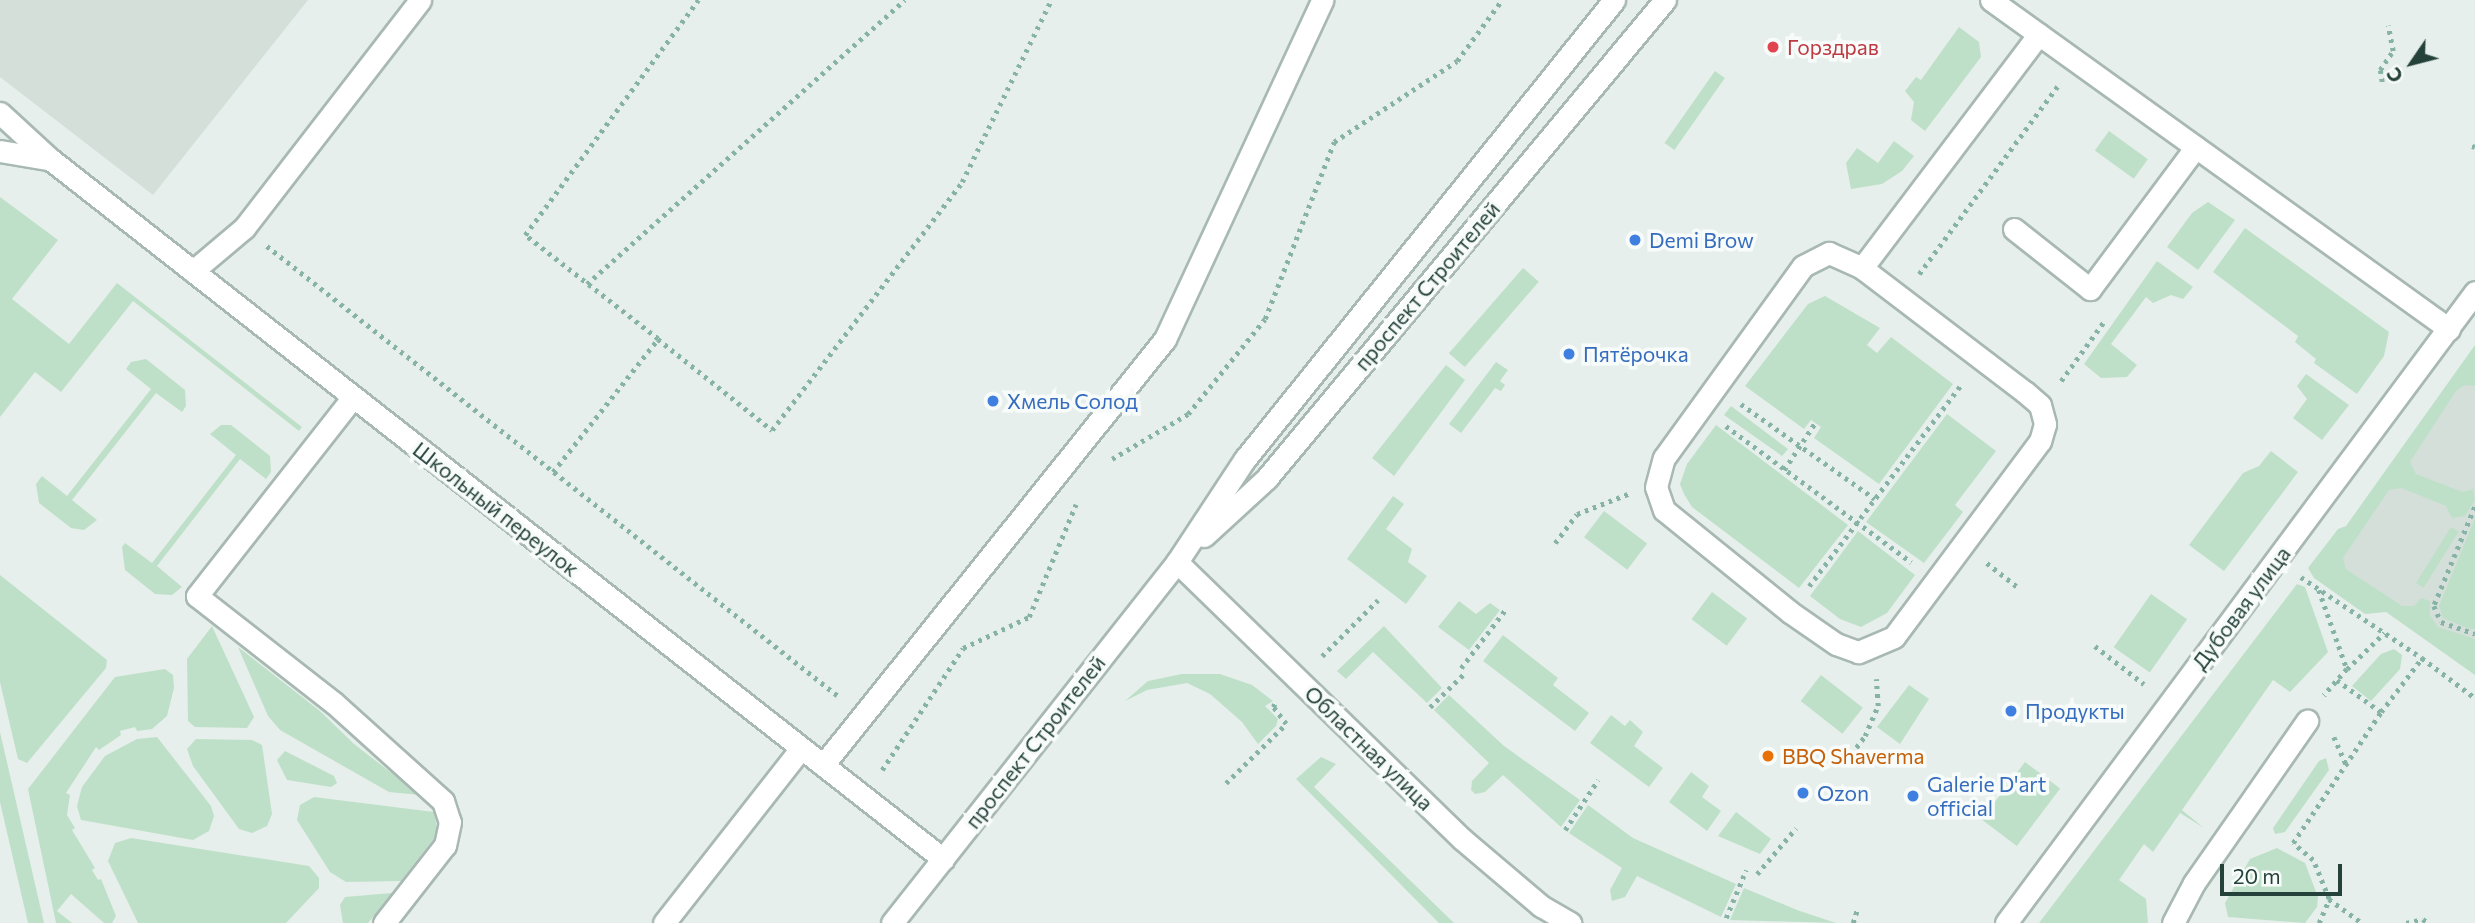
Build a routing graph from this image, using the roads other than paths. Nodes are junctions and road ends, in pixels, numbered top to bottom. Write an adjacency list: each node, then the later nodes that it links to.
1 (420, 0): 13 (street)
2 (1322, 0): 20 (street)
3 (1614, 0): 17 (street, проспект Строителей)
4 (1665, 0): 17 (street, проспект Строителей)
5 (1991, 0): 6 (street)
6 (2039, 34): 8 (street); 12 (street)
7 (0, 113): 10 (street, Школьный переулок)
8 (2196, 147): 11 (street); 15 (street)
9 (0, 151): 10 (street, Школьный переулок)
10 (50, 159): 13 (street, Школьный переулок)
11 (2014, 229)
12 (1862, 268): 12 (street)
13 (193, 271): 16 (street, Школьный переулок)
14 (2475, 292): 15 (street, Дубовая улица)
15 (2449, 329): 26 (street, Дубовая улица)
16 (353, 397): 19 (street, Школьный переулок); 22 (street)
17 (1177, 562): 21 (street, проспект Строителей); 25 (street, Областная улица)
18 (2307, 721): 27 (street)
19 (801, 748): 20 (street, Школьный переулок); 23 (street)
20 (823, 765): 21 (street, Школьный переулок)
21 (943, 859): 24 (street, проспект Строителей)
22 (384, 923)
23 (664, 923)
24 (892, 923)
25 (1570, 923)
26 (2006, 923)
27 (2173, 923)

